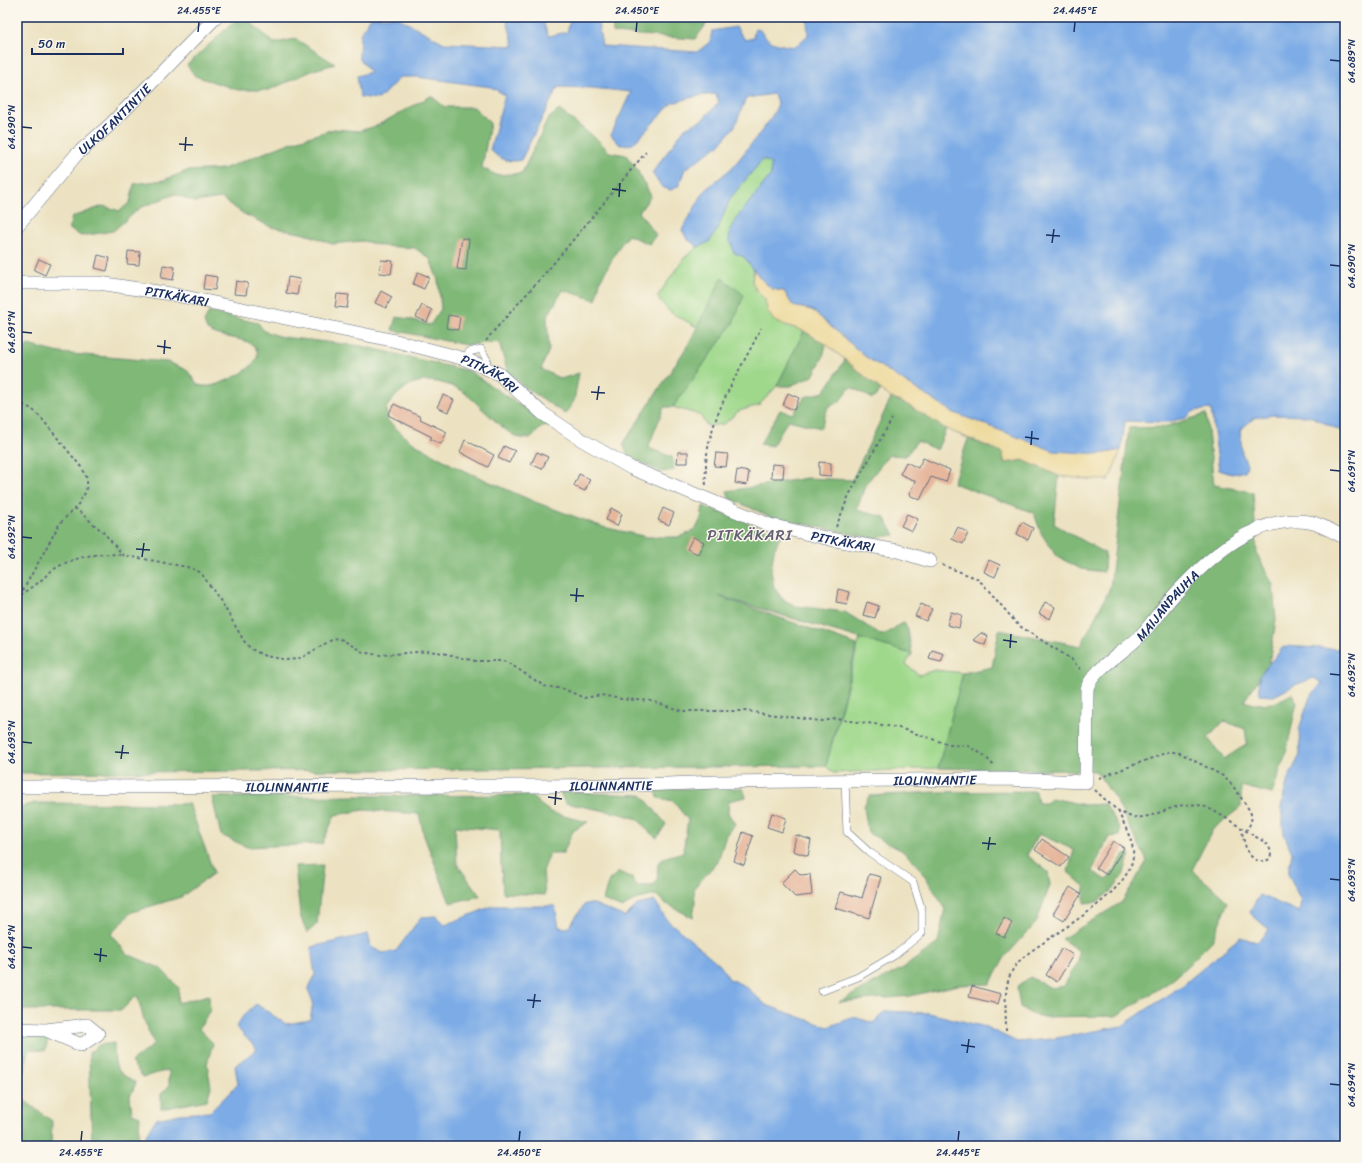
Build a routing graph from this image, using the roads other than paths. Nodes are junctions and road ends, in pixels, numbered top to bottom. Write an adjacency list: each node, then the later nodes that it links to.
1 (216, 17): 2 (street, ULKOFANTINTIE)
2 (17, 226)
3 (17, 284): 4 (street, PITKÄKARI)
4 (465, 359): 5 (street, PITKÄKARI); 5 (lane)
5 (482, 366): 7 (street, PITKÄKARI)
6 (1345, 538): 9 (street, MAIJANPAUHA)
7 (930, 561)
8 (845, 781): 9 (street, ILOLINNANTIE); 10 (street, ILOLINNANTIE); 11 (lane)
9 (1086, 782)
10 (17, 786)
11 (822, 991)
12 (17, 1029): 13 (street)
13 (46, 1030)

